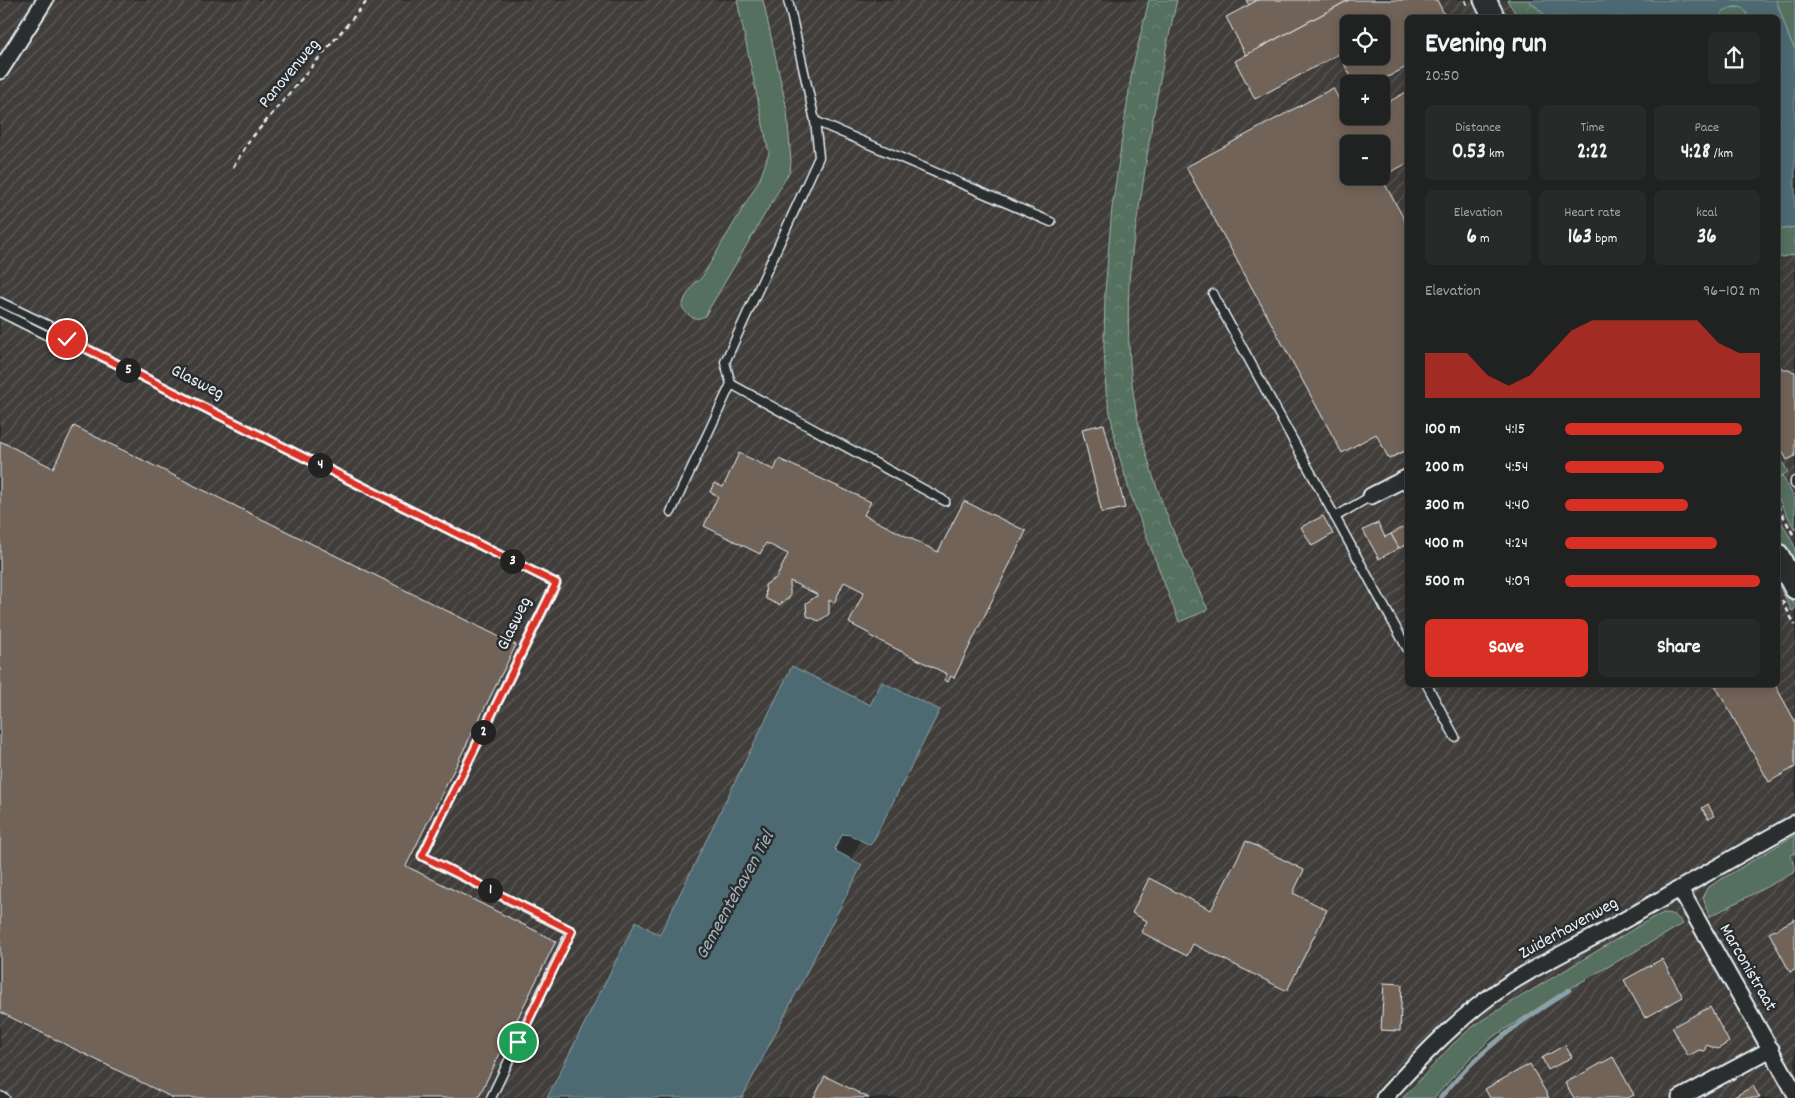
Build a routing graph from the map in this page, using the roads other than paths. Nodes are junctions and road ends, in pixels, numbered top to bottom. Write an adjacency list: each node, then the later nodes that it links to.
1 (44, 0): 5 (street)
2 (788, 0): 6 (lane)
3 (1485, 0): 4 (main road)
4 (1492, 15)
5 (0, 71)
6 (815, 121): 7 (lane); 12 (lane)
7 (1051, 222)
8 (1213, 294): 17 (lane)
9 (0, 302): 11 (lane, Glasweg)
10 (0, 312): 11 (lane, Glasweg)
11 (67, 339): 29 (lane, Glasweg)
12 (731, 384): 15 (lane); 16 (lane)
13 (1405, 478): 14 (street)
14 (1371, 496): 17 (lane)
15 (945, 501)
16 (671, 512)
17 (1335, 517): 20 (lane)
18 (1780, 563): 19 (main road)
19 (1788, 594)
20 (1405, 645)
21 (1428, 687): 22 (lane)
22 (1455, 736)
23 (1795, 823): 24 (street, Zuiderhavenweg)
24 (1680, 889): 25 (street, Marconistraat); 30 (street, Zuiderhavenweg)
25 (1771, 1049): 26 (street, Marconistraat); 31 (street)
26 (1795, 1093)
27 (0, 1096): 28 (lane)
28 (4, 1098)
29 (491, 1098)
30 (1384, 1098)
31 (1680, 1098)

